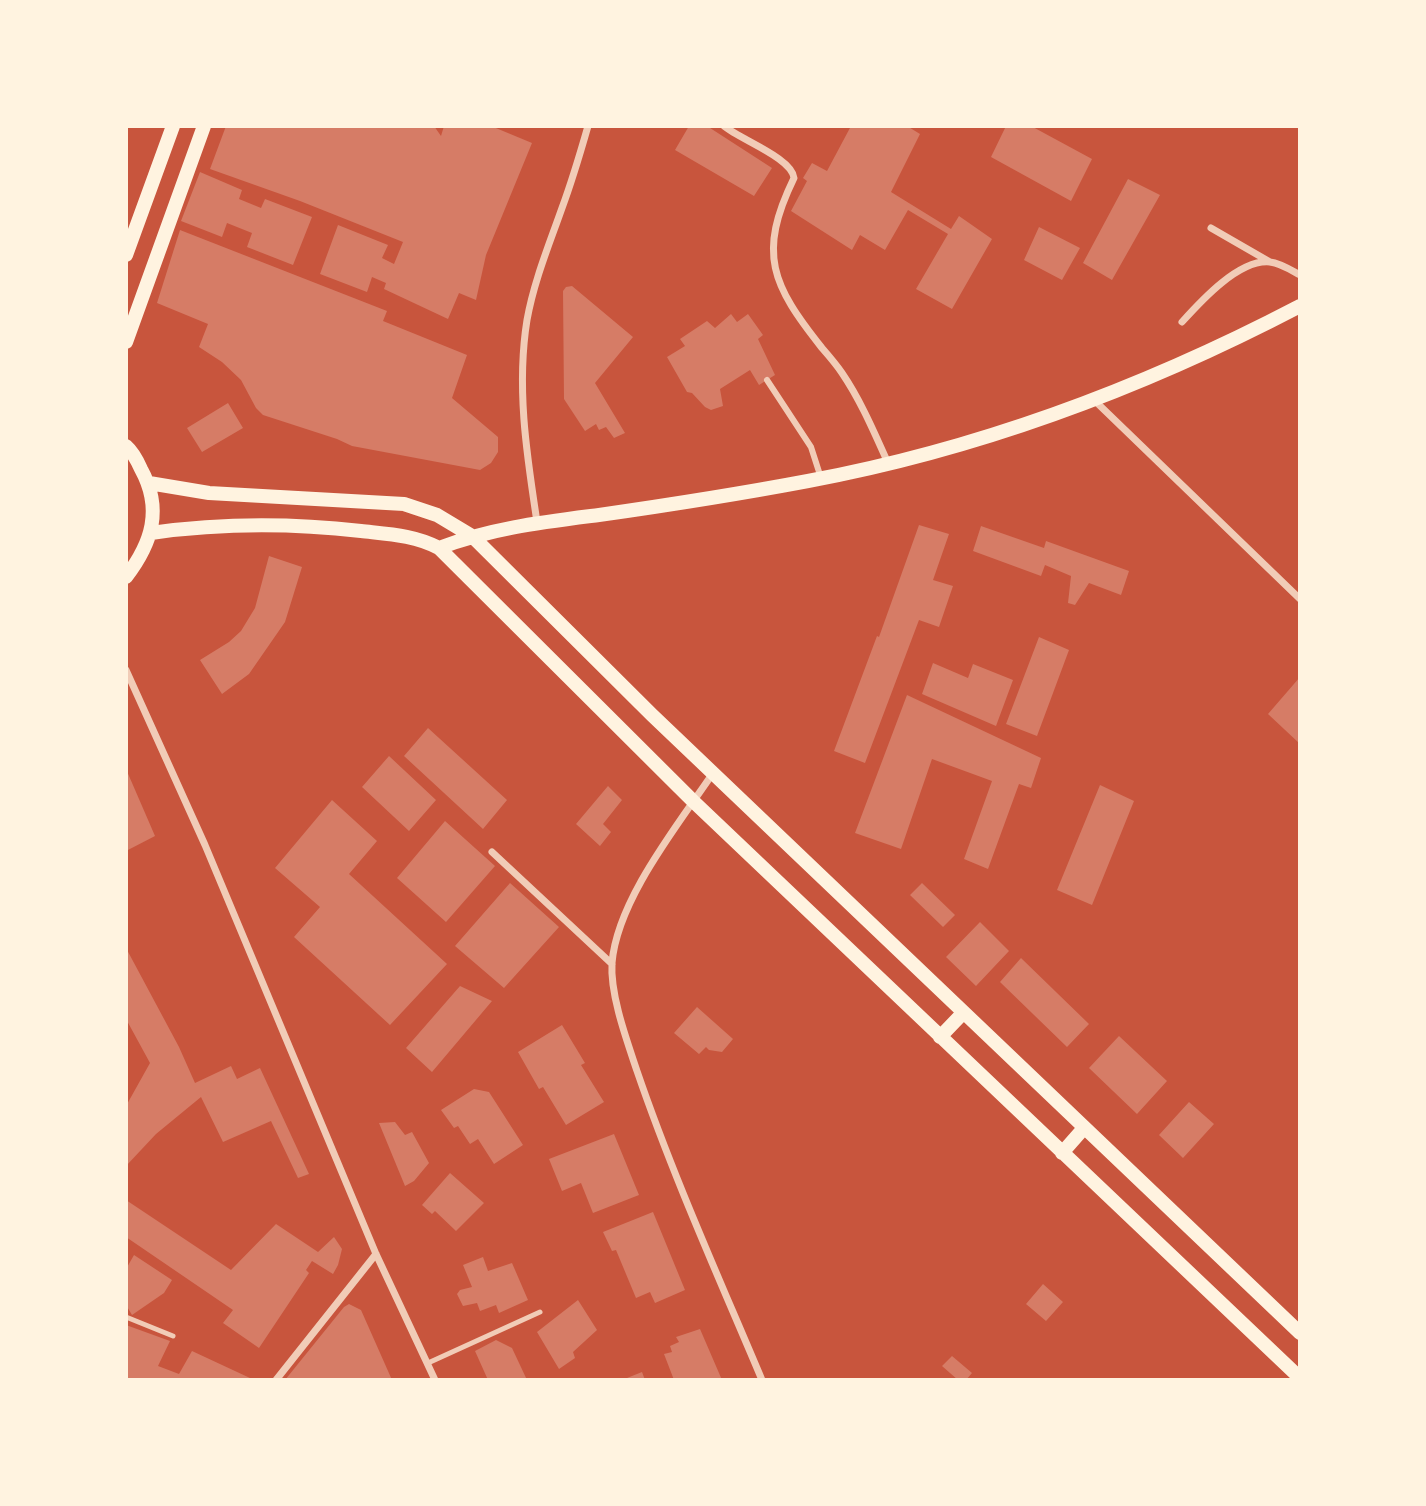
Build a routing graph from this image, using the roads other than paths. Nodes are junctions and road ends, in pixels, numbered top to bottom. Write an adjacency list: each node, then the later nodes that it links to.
1 (173, 126): 6 (main road)
2 (204, 126): 11 (main road)
3 (588, 126): 18 (street)
4 (724, 126): 15 (street)
5 (1212, 228): 7 (street)
6 (126, 256)
7 (1270, 262): 8 (street); 10 (street)
8 (1300, 275)
9 (1300, 306): 13 (main road)
10 (1182, 322)
11 (126, 342)
12 (767, 380): 16 (street)
13 (1094, 400): 15 (main road); 23 (street)
14 (126, 446): 17 (main road)
15 (888, 463): 16 (main road)
16 (821, 478): 18 (main road)
17 (149, 483): 19 (main road); 20 (main road)
18 (537, 523): 20 (main road)
19 (151, 533): 21 (main road); 22 (main road)
20 (472, 536): 21 (main road); 25 (main road)
21 (439, 548): 26 (main road)
22 (126, 577)
23 (1300, 599)
24 (126, 670): 33 (street)
25 (713, 773): 26 (street); 29 (main road)
26 (694, 802): 28 (street); 30 (main road)
27 (492, 852): 28 (street)
28 (612, 964): 42 (street)
29 (962, 1013): 30 (main road); 31 (main road)
30 (940, 1037): 32 (main road)
31 (1084, 1128): 32 (main road); 36 (main road)
32 (1062, 1153): 39 (main road)
33 (376, 1254): 38 (street); 40 (street)
34 (540, 1312): 38 (lane)
35 (126, 1317): 37 (lane)
36 (1300, 1333)
37 (173, 1336)
38 (428, 1363): 41 (street)
39 (1300, 1378)
40 (276, 1380)
41 (435, 1380)
42 (762, 1380)

